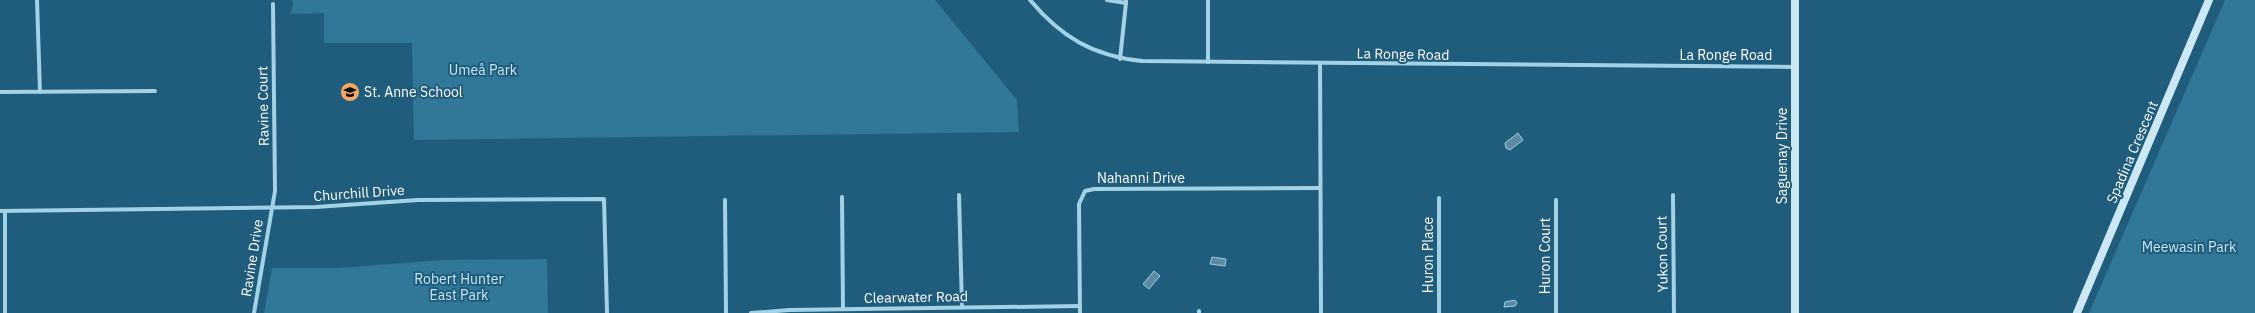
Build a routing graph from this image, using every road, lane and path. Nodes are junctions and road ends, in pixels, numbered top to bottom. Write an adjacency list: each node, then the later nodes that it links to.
1 (37, 0): 15 (street)
2 (1030, 0): 9 (street, La Ronge Road)
3 (1107, 0): 7 (street)
4 (1208, 0): 10 (street)
5 (1795, 0): 12 (street, Saguenay Drive)
6 (2210, 0): 39 (street, Spadina Crescent)
7 (1126, 2): 9 (street)
8 (273, 4): 23 (street, Ravine Court)
9 (1120, 59): 10 (street, La Ronge Road)
10 (1208, 62): 11 (street, La Ronge Road)
11 (1320, 63): 12 (street, La Ronge Road); 16 (street)
12 (1795, 67): 38 (street, Saguenay Drive)
13 (155, 91): 15 (street)
14 (0, 92): 15 (street)
15 (40, 92)
16 (1320, 188): 25 (street, Nahanni Drive); 34 (street)
17 (959, 195): 26 (street)
18 (1673, 195): 37 (street, Yukon Court)
19 (842, 197): 27 (street)
20 (1439, 198): 35 (street, Huron Place)
21 (725, 200): 31 (street)
22 (1556, 200): 36 (street, Huron Court)
23 (272, 207): 24 (street, Churchill Drive); 29 (street, Ravine Drive); 30 (street, Churchill Drive)
24 (2, 211): 28 (street)
25 (1080, 306): 26 (street, Clearwater Road); 33 (street, Nahanni Drive)
26 (962, 307): 27 (street, Clearwater Road)
27 (843, 309): 32 (street, Clearwater Road)
28 (5, 313)
29 (254, 313)
30 (607, 313)
31 (726, 313)
32 (751, 313)
33 (1080, 313)
34 (1321, 313)
35 (1439, 313)
36 (1556, 313)
37 (1674, 313)
38 (1794, 313)
39 (2077, 313)

